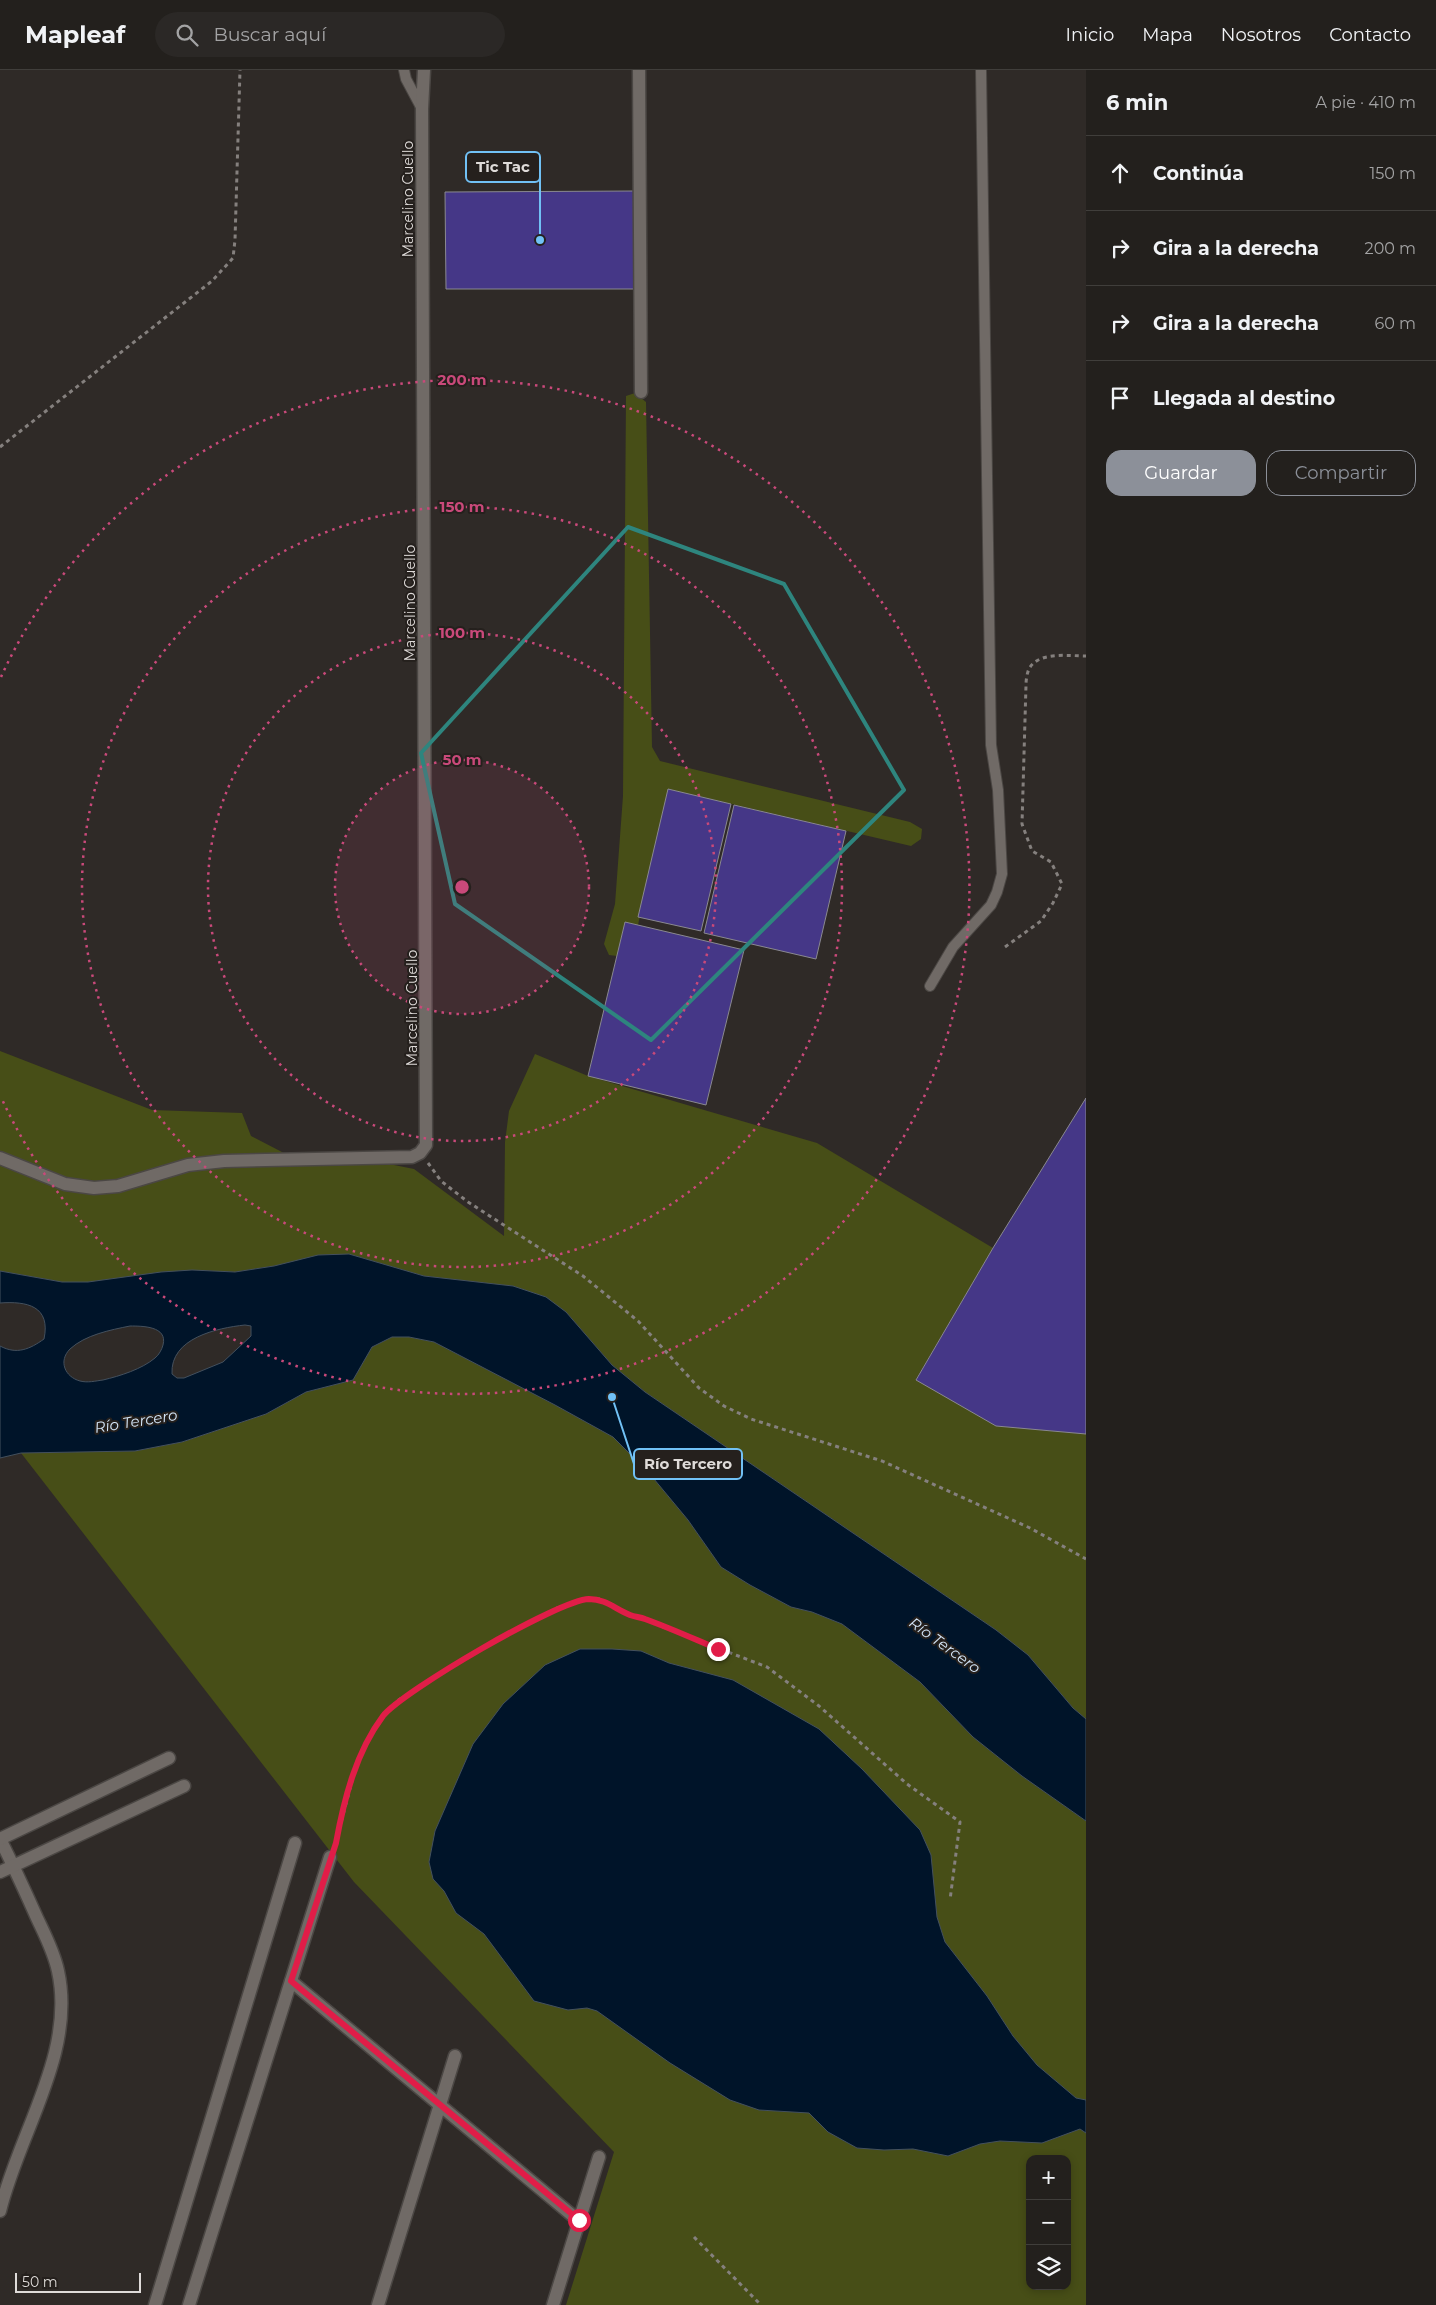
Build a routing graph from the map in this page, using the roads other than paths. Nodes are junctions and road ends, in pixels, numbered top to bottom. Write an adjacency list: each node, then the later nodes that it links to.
1 (404, 70): 5 (lane)
2 (424, 70): 5 (street, Marcelino Cuello)
3 (639, 70): 6 (street)
4 (981, 70): 7 (lane)
5 (422, 109): 8 (street, Marcelino Cuello)
6 (641, 392)
7 (930, 986)
8 (0, 1158)
9 (169, 1758): 11 (street)
10 (184, 1786): 14 (street)
11 (0, 1839): 14 (street)
12 (295, 1843): 23 (street)
13 (330, 1857): 16 (street)
14 (13, 1866): 15 (street); 20 (street)
15 (0, 1872)
16 (291, 1981): 18 (street); 24 (street)
17 (455, 2056): 18 (street)
18 (440, 2105): 22 (street); 25 (street)
19 (599, 2157): 22 (street)
20 (3, 2182): 21 (street)
21 (0, 2211)
22 (579, 2220): 26 (street)
23 (155, 2305)
24 (189, 2305)
25 (378, 2305)
26 (553, 2305)

